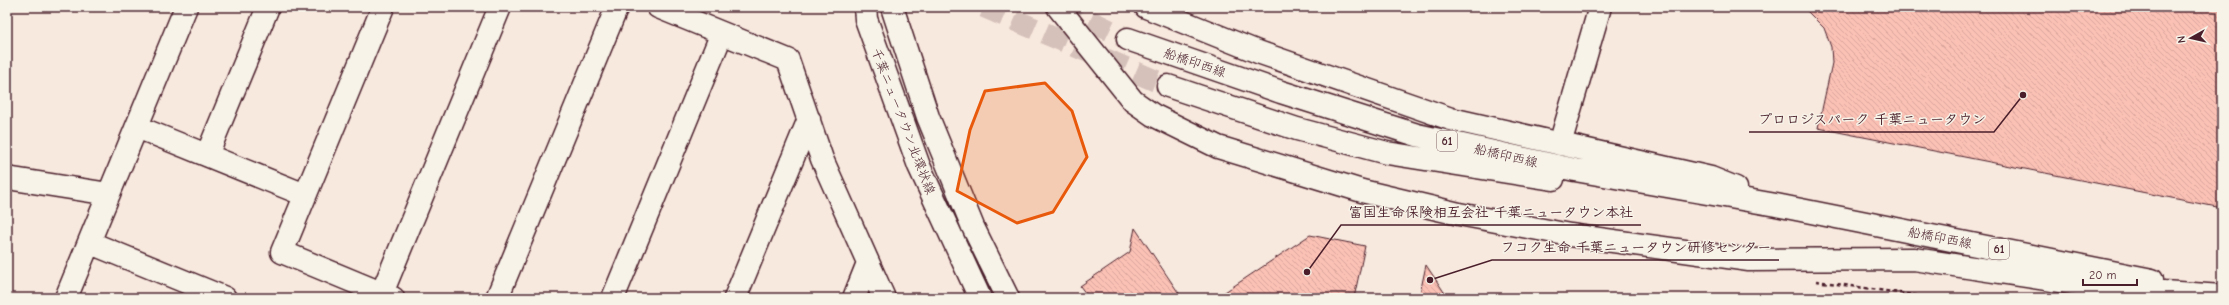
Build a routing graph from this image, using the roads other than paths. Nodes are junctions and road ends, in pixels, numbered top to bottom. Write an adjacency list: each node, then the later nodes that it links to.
1 (186, 7): 16 (main road)
2 (268, 7): 18 (main road)
3 (383, 7): 21 (main road)
4 (500, 7): 26 (main road)
5 (617, 7): 29 (main road)
6 (658, 7): 12 (main road)
7 (865, 7): 34 (main road, 千葉ニュータウン北環状線)
8 (892, 7): 35 (main road, 千葉ニュータウン北環状線)
9 (1058, 7): 25 (main road, 61)
10 (1146, 7): 17 (main road, 61)
11 (1600, 7): 17 (main road)
12 (722, 33): 15 (main road); 30 (main road)
13 (1128, 39): 22 (main road, 船橋印西線 / 61)
14 (1168, 86): 22 (main road, 船橋印西線 / 61)
15 (809, 119): 24 (main road); 31 (main road)
16 (137, 127): 18 (main road); 20 (main road)
17 (1560, 144): 22 (main road, 61)
18 (207, 155): 21 (main road)
19 (7, 178): 20 (main road)
20 (109, 194): 27 (main road)
21 (305, 195): 26 (main road)
22 (1776, 205): 25 (main road, 船橋印西線 / 61)
23 (98, 246): 28 (main road)
24 (868, 263): 32 (main road); 33 (main road)
25 (2222, 295)
26 (388, 296)
27 (66, 298)
28 (225, 298)
29 (496, 298)
30 (613, 298)
31 (735, 298)
32 (854, 298)
33 (884, 298)
34 (980, 298)
35 (1008, 298)

